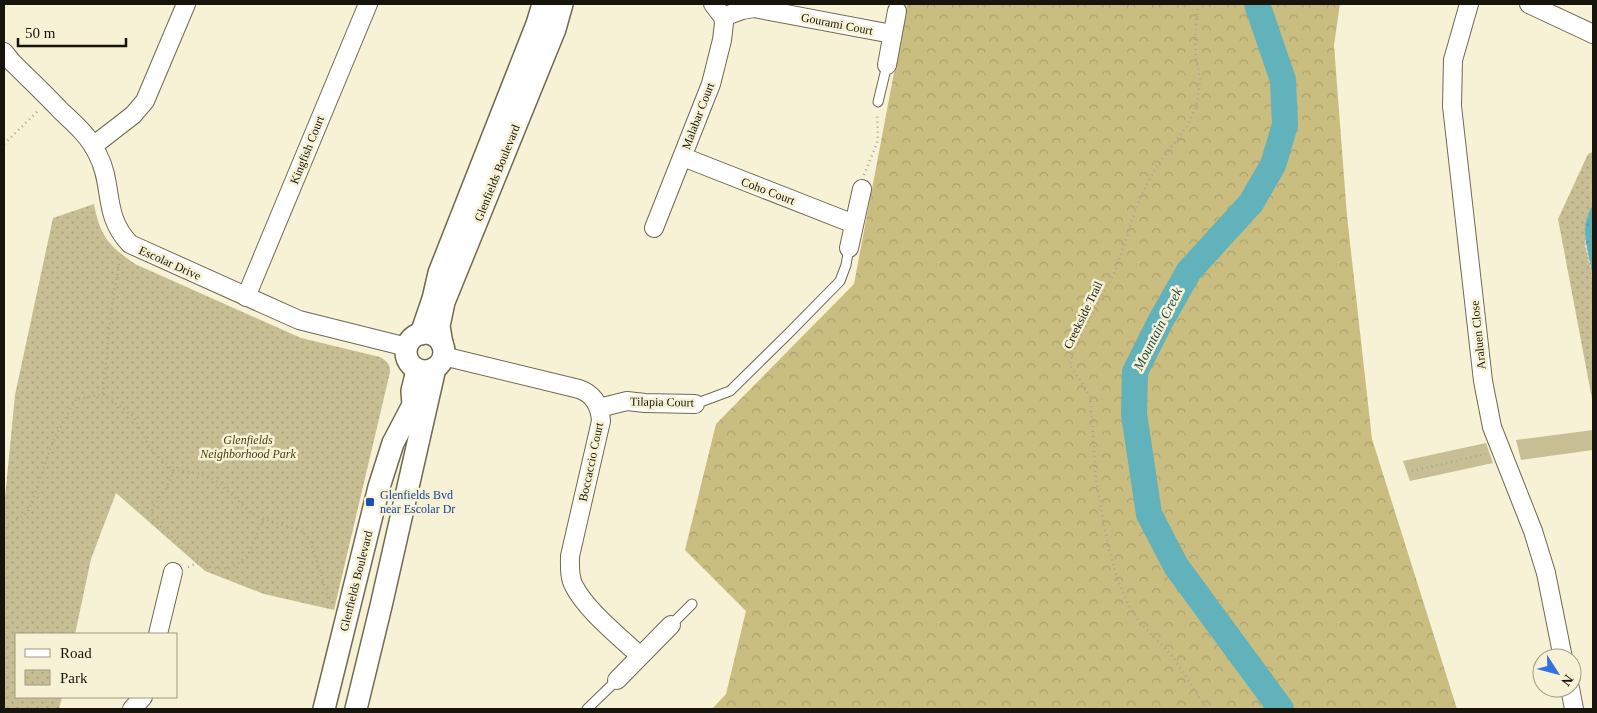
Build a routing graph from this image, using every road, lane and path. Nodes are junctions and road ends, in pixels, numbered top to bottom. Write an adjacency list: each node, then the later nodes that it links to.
1 (186, 4): 17 (street)
2 (368, 4): 26 (street, Kingfish Court)
3 (543, 4): 27 (street, Glenfields Boulevard)
4 (562, 4): 28 (street, Glenfields Boulevard)
5 (1198, 4): 50 (path, Creekside Trail)
6 (1469, 4): 32 (street, Araluen Close)
7 (1529, 4): 11 (street)
8 (897, 7): 10 (street)
9 (718, 10): 10 (street, Gourami Court); 18 (street, Malabar Court)
10 (892, 34): 13 (street)
11 (1593, 34)
12 (4, 52): 17 (street, Escolar Drive)
13 (887, 65): 14 (lane)
14 (878, 102): 19 (path)
15 (42, 107): 16 (path)
16 (4, 144)
17 (93, 146): 23 (street, Escolar Drive)
18 (683, 157): 21 (street, Coho Court); 22 (street, Malabar Court)
19 (862, 189): 21 (street)
20 (1593, 204): 25 (path)
21 (854, 224): 24 (street)
22 (654, 228)
23 (130, 244): 26 (street, Escolar Drive); 29 (path)
24 (849, 248): 30 (lane, Tilapia Court)
25 (1593, 292)
26 (246, 297): 27 (street, Escolar Drive)
27 (414, 340): 28 (street); 28 (street)
28 (434, 360): 31 (street, Boccaccio Court); 38 (street, Glenfields Boulevard); 48 (street, Glenfields Boulevard)
29 (103, 394): 33 (path); 36 (path)
30 (695, 404): 31 (street, Tilapia Court)
31 (600, 408): 43 (street, Boccaccio Court)
32 (1500, 449): 34 (path); 42 (street, Araluen Close)
33 (173, 470): 35 (path); 35 (path)
34 (1412, 471)
35 (262, 519): 38 (path)
36 (4, 528)
37 (173, 572): 41 (street)
38 (350, 604): 47 (street, Glenfields Boulevard)
39 (692, 604): 40 (lane)
40 (671, 625): 43 (street)
41 (158, 633)
42 (1562, 648)
43 (640, 656): 44 (street)
44 (617, 680): 49 (lane)
45 (142, 698): 46 (street)
46 (132, 709)
47 (324, 709)
48 (356, 709)
49 (587, 709)
50 (1207, 709)

